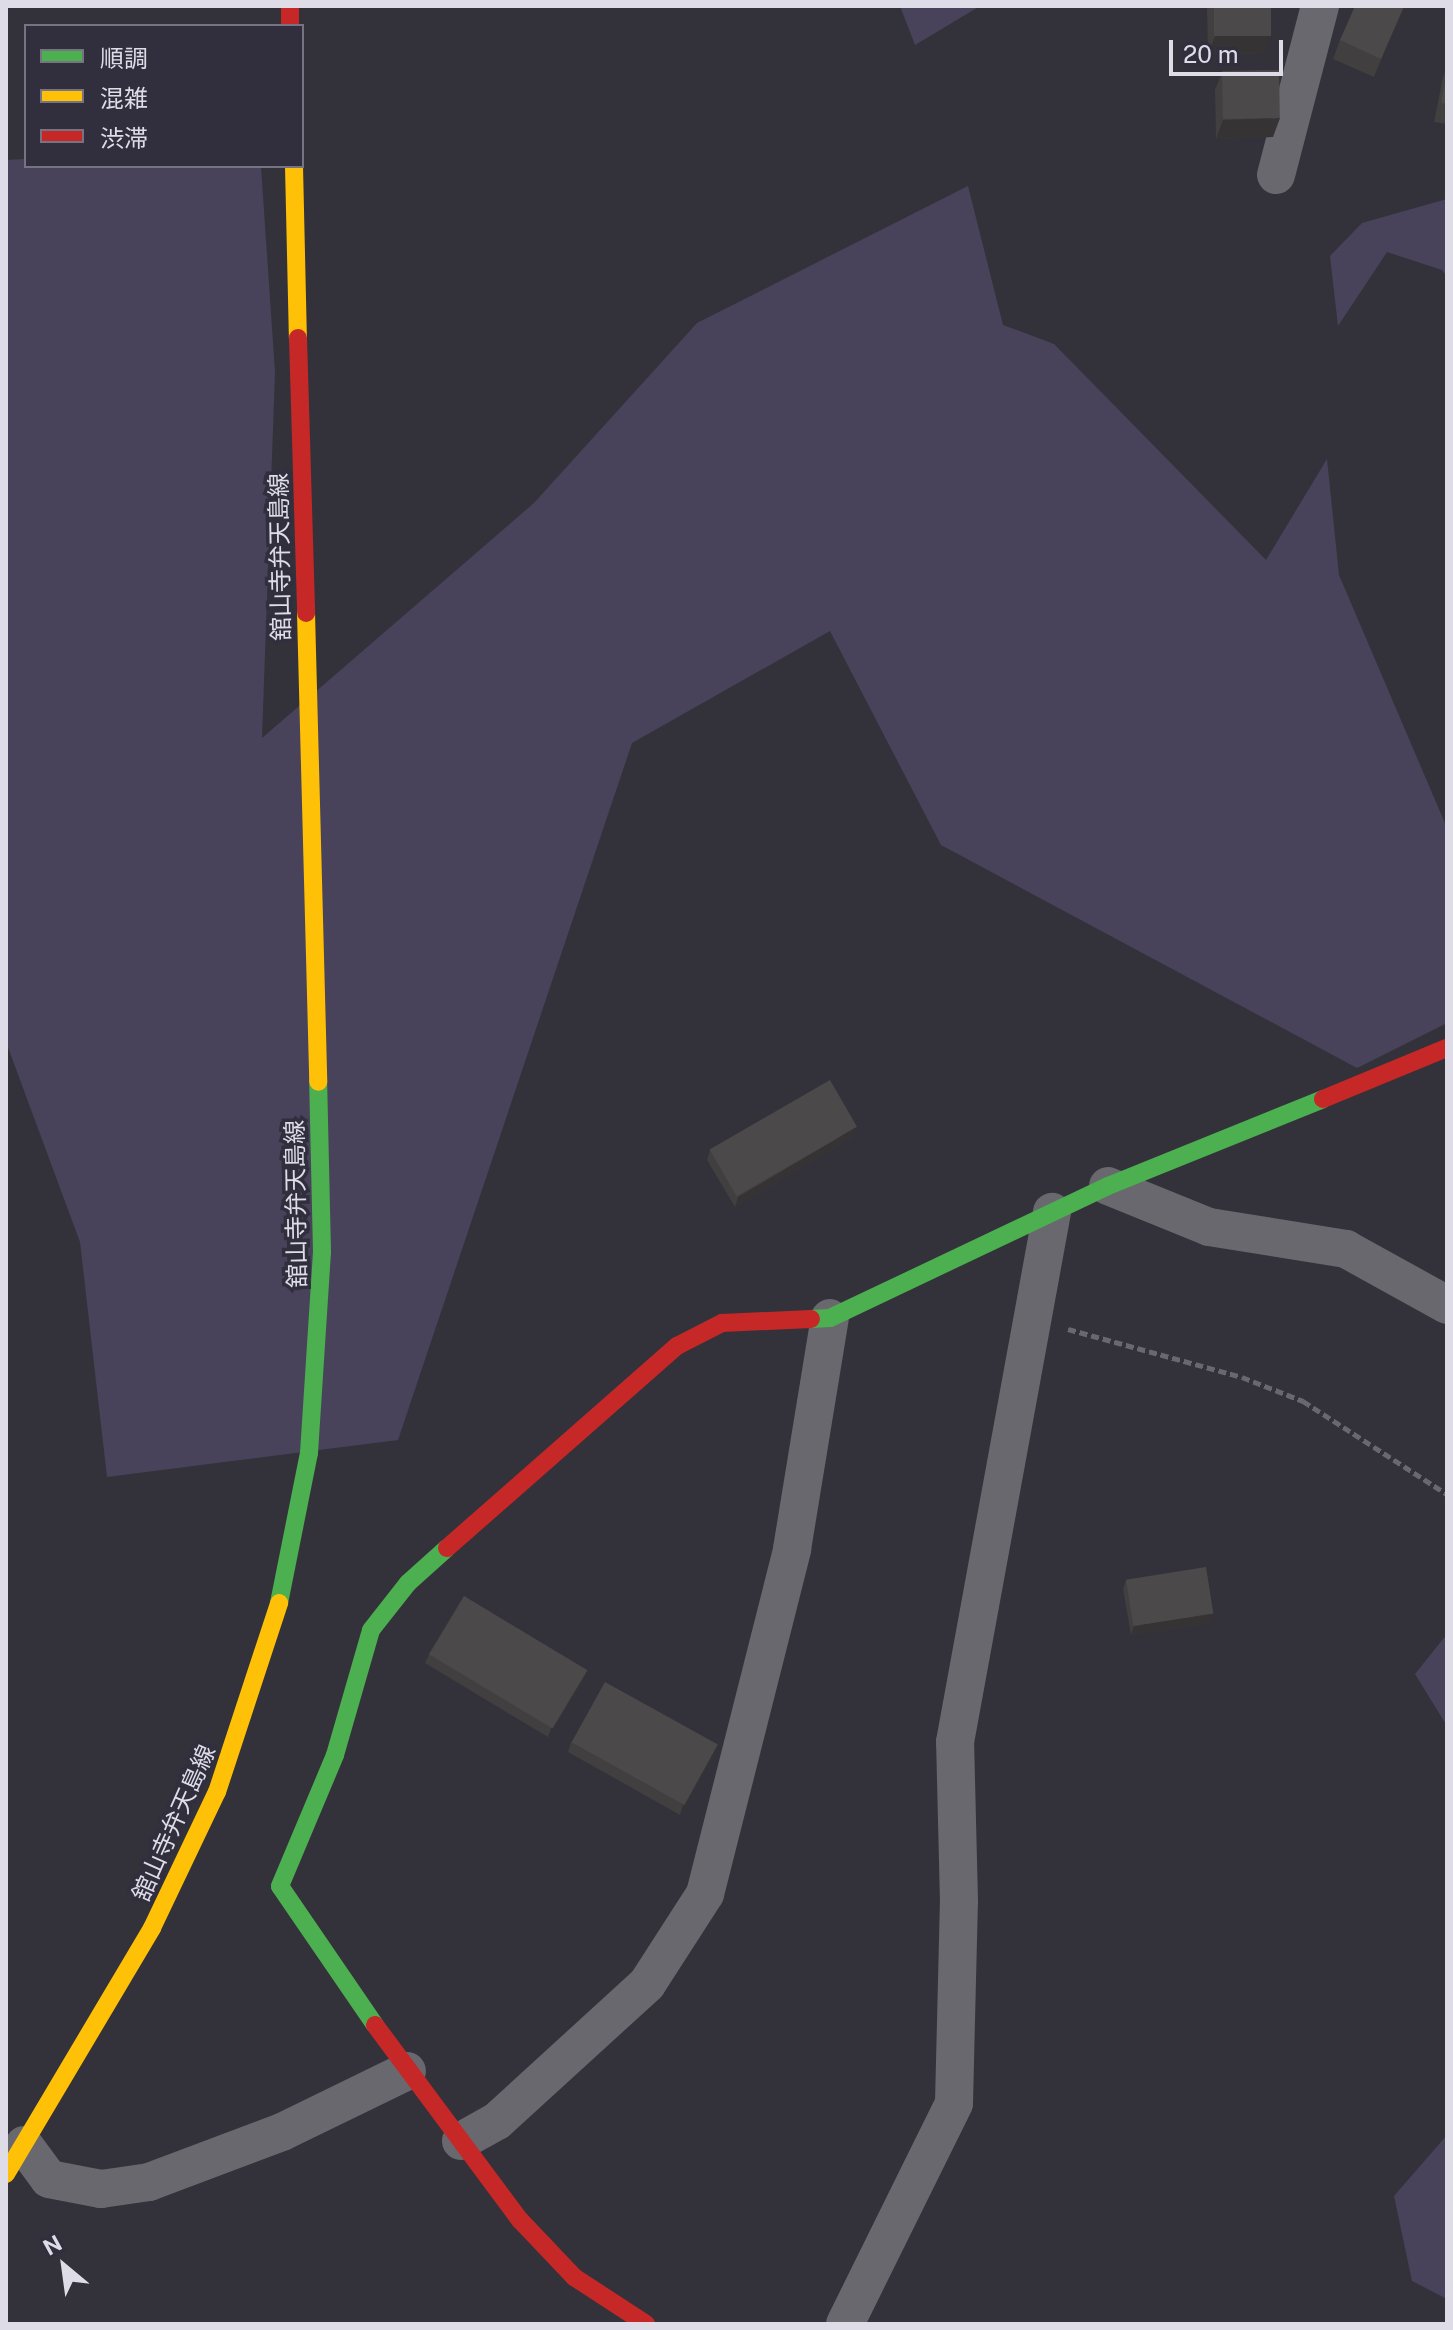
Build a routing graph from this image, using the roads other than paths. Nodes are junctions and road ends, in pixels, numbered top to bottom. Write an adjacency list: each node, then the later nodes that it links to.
1 (1320, 6): 3 (street)
2 (294, 168): 11 (street, 舘山寺弁天島線)
3 (1276, 175)
4 (1447, 1048): 5 (street)
5 (1108, 1186): 6 (street); 7 (street)
6 (1052, 1212): 8 (street); 13 (street)
7 (1447, 1305)
8 (830, 1318): 9 (street); 10 (street)
9 (407, 2071): 10 (street); 11 (street)
10 (461, 2141): 12 (street)
11 (15, 2160)
12 (646, 2324)
13 (845, 2324)

